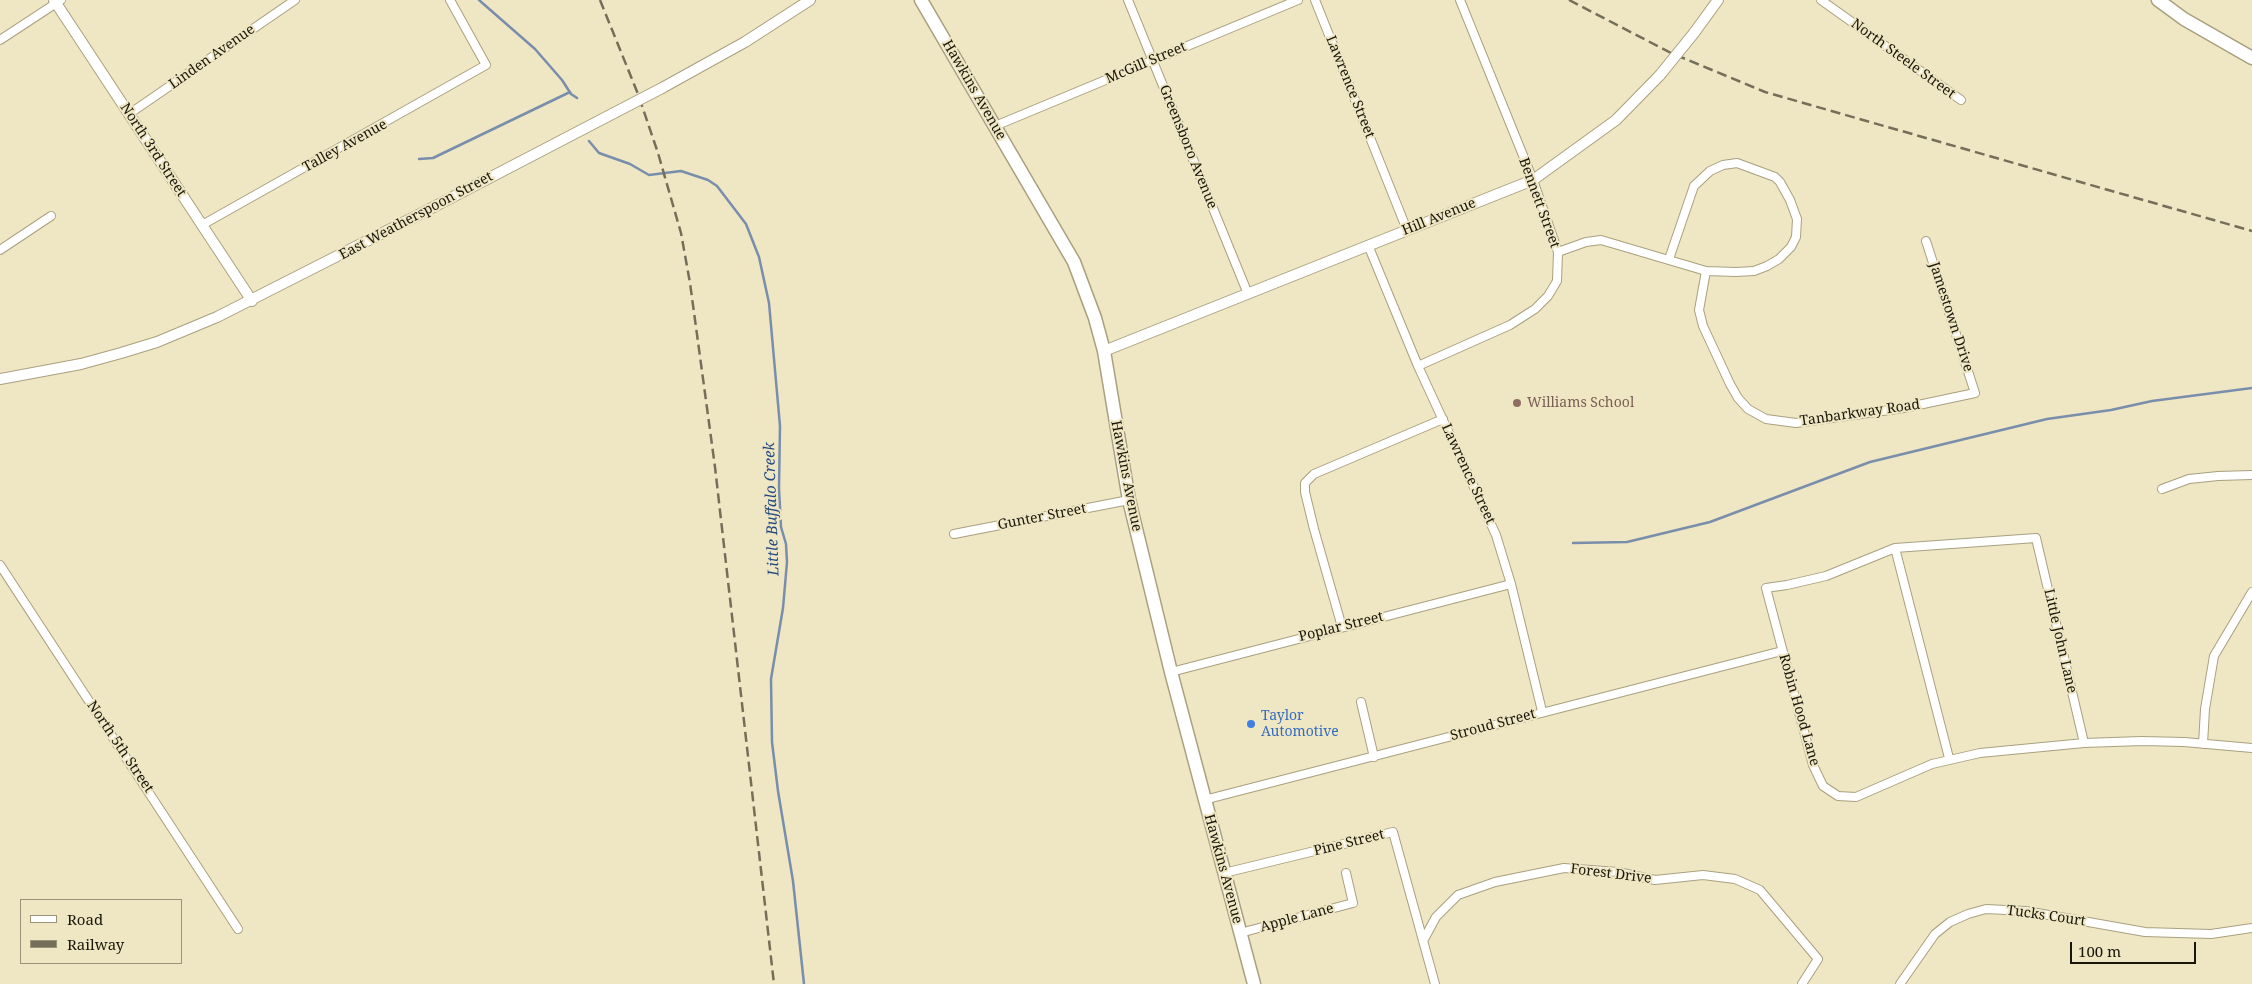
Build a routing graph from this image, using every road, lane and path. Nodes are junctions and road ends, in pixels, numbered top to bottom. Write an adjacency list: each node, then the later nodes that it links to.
1 (295, 0): 17 (street, Linden Avenue)
2 (450, 0): 21 (street, Talley Avenue)
3 (810, 0): 30 (street, East Weatherspoon Street, bridge)
4 (920, 0): 18 (main road, Hawkins Avenue)
5 (1128, 0): 15 (street, Greensboro Avenue)
6 (1298, 0): 15 (street, McGill Street)
7 (1315, 0): 22 (street, Lawrence Street)
8 (1460, 0): 19 (street, Bennett Street)
9 (1718, 0): 19 (street, Hill Avenue, bridge)
10 (1822, 0): 16 (street, North Steele Street)
11 (57, 1): 13 (street); 17 (street, North 3rd Street)
12 (2163, 1): 14 (main road)
13 (0, 40)
14 (2252, 58)
15 (1152, 60): 18 (street, McGill Street); 29 (street, Greensboro Avenue)
16 (1961, 100)
17 (129, 114): 21 (street, North 3rd Street)
18 (995, 126): 31 (main road, Hawkins Avenue)
19 (1533, 180): 22 (street, Hill Avenue); 26 (street, Bennett Street)
20 (51, 216): 25 (street)
21 (202, 224): 30 (street, North 3rd Street)
22 (1407, 230): 24 (street, Hill Avenue)
23 (1926, 241): 34 (street, Jamestown Drive)
24 (1368, 245): 29 (street, Hill Avenue); 32 (street, Lawrence Street)
25 (0, 250)
26 (1558, 252): 27 (street); 32 (street, Bennett Street)
27 (1669, 259): 28 (street); 28 (street)
28 (1706, 271): 34 (street, Tanbarkway Road)
29 (1248, 294): 31 (street, Hill Avenue)
30 (252, 301): 33 (street, East Weatherspoon Street)
31 (1104, 351): 38 (main road, Hawkins Avenue)
32 (1418, 366): 35 (street, Lawrence Street)
33 (0, 379)
34 (1975, 393)
35 (1443, 418): 42 (street, Lawrence Street); 44 (street)
36 (2252, 475): 37 (street)
37 (2162, 489)
38 (1129, 500): 39 (street, Gunter Street); 46 (main road, Hawkins Avenue)
39 (954, 534)
40 (1895, 548): 45 (street, Robin Hood Lane); 49 (street, Little John Lane); 53 (street)
41 (0, 565): 58 (street, North 5th Street)
42 (1511, 584): 44 (street, Poplar Street); 48 (street, Lawrence Street)
43 (2252, 592): 50 (street)
44 (1342, 627): 46 (street, Poplar Street)
45 (1782, 651): 48 (street, Stroud Street); 53 (street, Robin Hood Lane)
46 (1171, 672): 54 (main road, Hawkins Avenue)
47 (1361, 702): 52 (street)
48 (1542, 711): 52 (street, Stroud Street)
49 (2084, 743): 50 (street, Robin Hood Lane); 53 (street, Robin Hood Lane)
50 (2203, 744): 51 (street, Robin Hood Lane)
51 (2252, 748)
52 (1374, 757): 54 (street, Stroud Street)
53 (1949, 758)
54 (1204, 800): 55 (main road, Hawkins Avenue)
55 (1224, 873): 59 (main road, Hawkins Avenue); 60 (street, Pine Street)
56 (1346, 873): 59 (street, Apple Lane)
57 (2252, 928): 64 (street, Tucks Court)
58 (238, 929)
59 (1240, 933): 61 (main road, Hawkins Avenue)
60 (1423, 941): 62 (street); 63 (street, Forest Drive)
61 (1254, 984)
62 (1435, 984)
63 (1802, 984)
64 (1900, 984)

